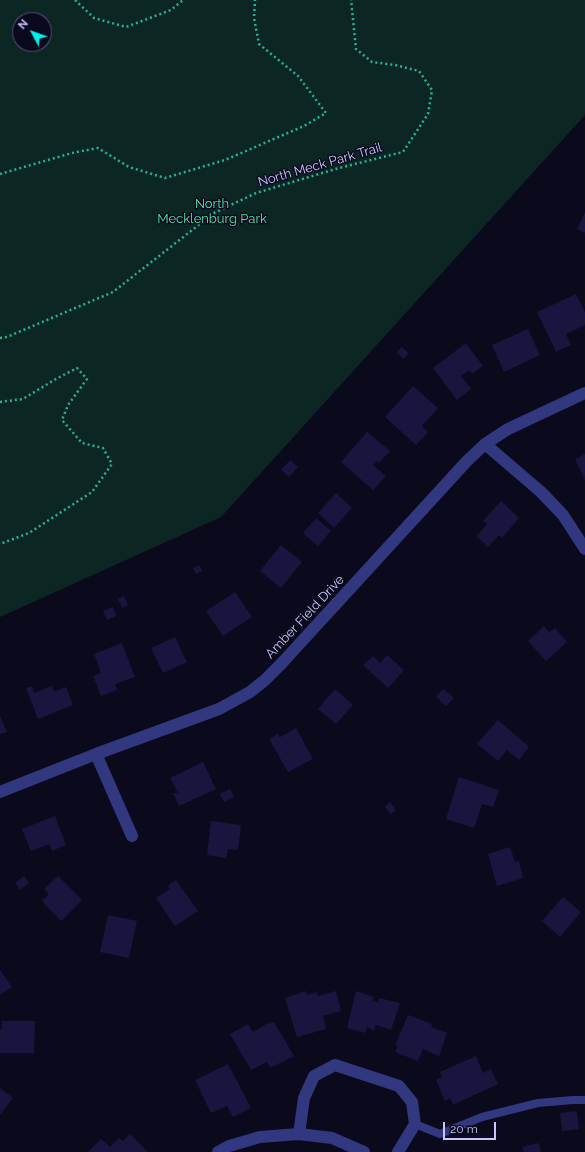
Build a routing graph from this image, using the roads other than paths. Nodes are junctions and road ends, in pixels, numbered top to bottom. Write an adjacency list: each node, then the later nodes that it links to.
1 (585, 393): 2 (street, Amber Field Drive)
2 (485, 444): 3 (street); 4 (street, Amber Field Drive)
3 (585, 549)
4 (96, 754): 5 (street, Amber Field Drive); 6 (street)
5 (0, 792)
6 (132, 836)
7 (585, 1100): 8 (lane)
8 (415, 1124): 9 (street); 12 (street)
9 (299, 1134): 10 (street); 11 (street)
10 (218, 1152)
11 (364, 1152)
12 (398, 1152)

